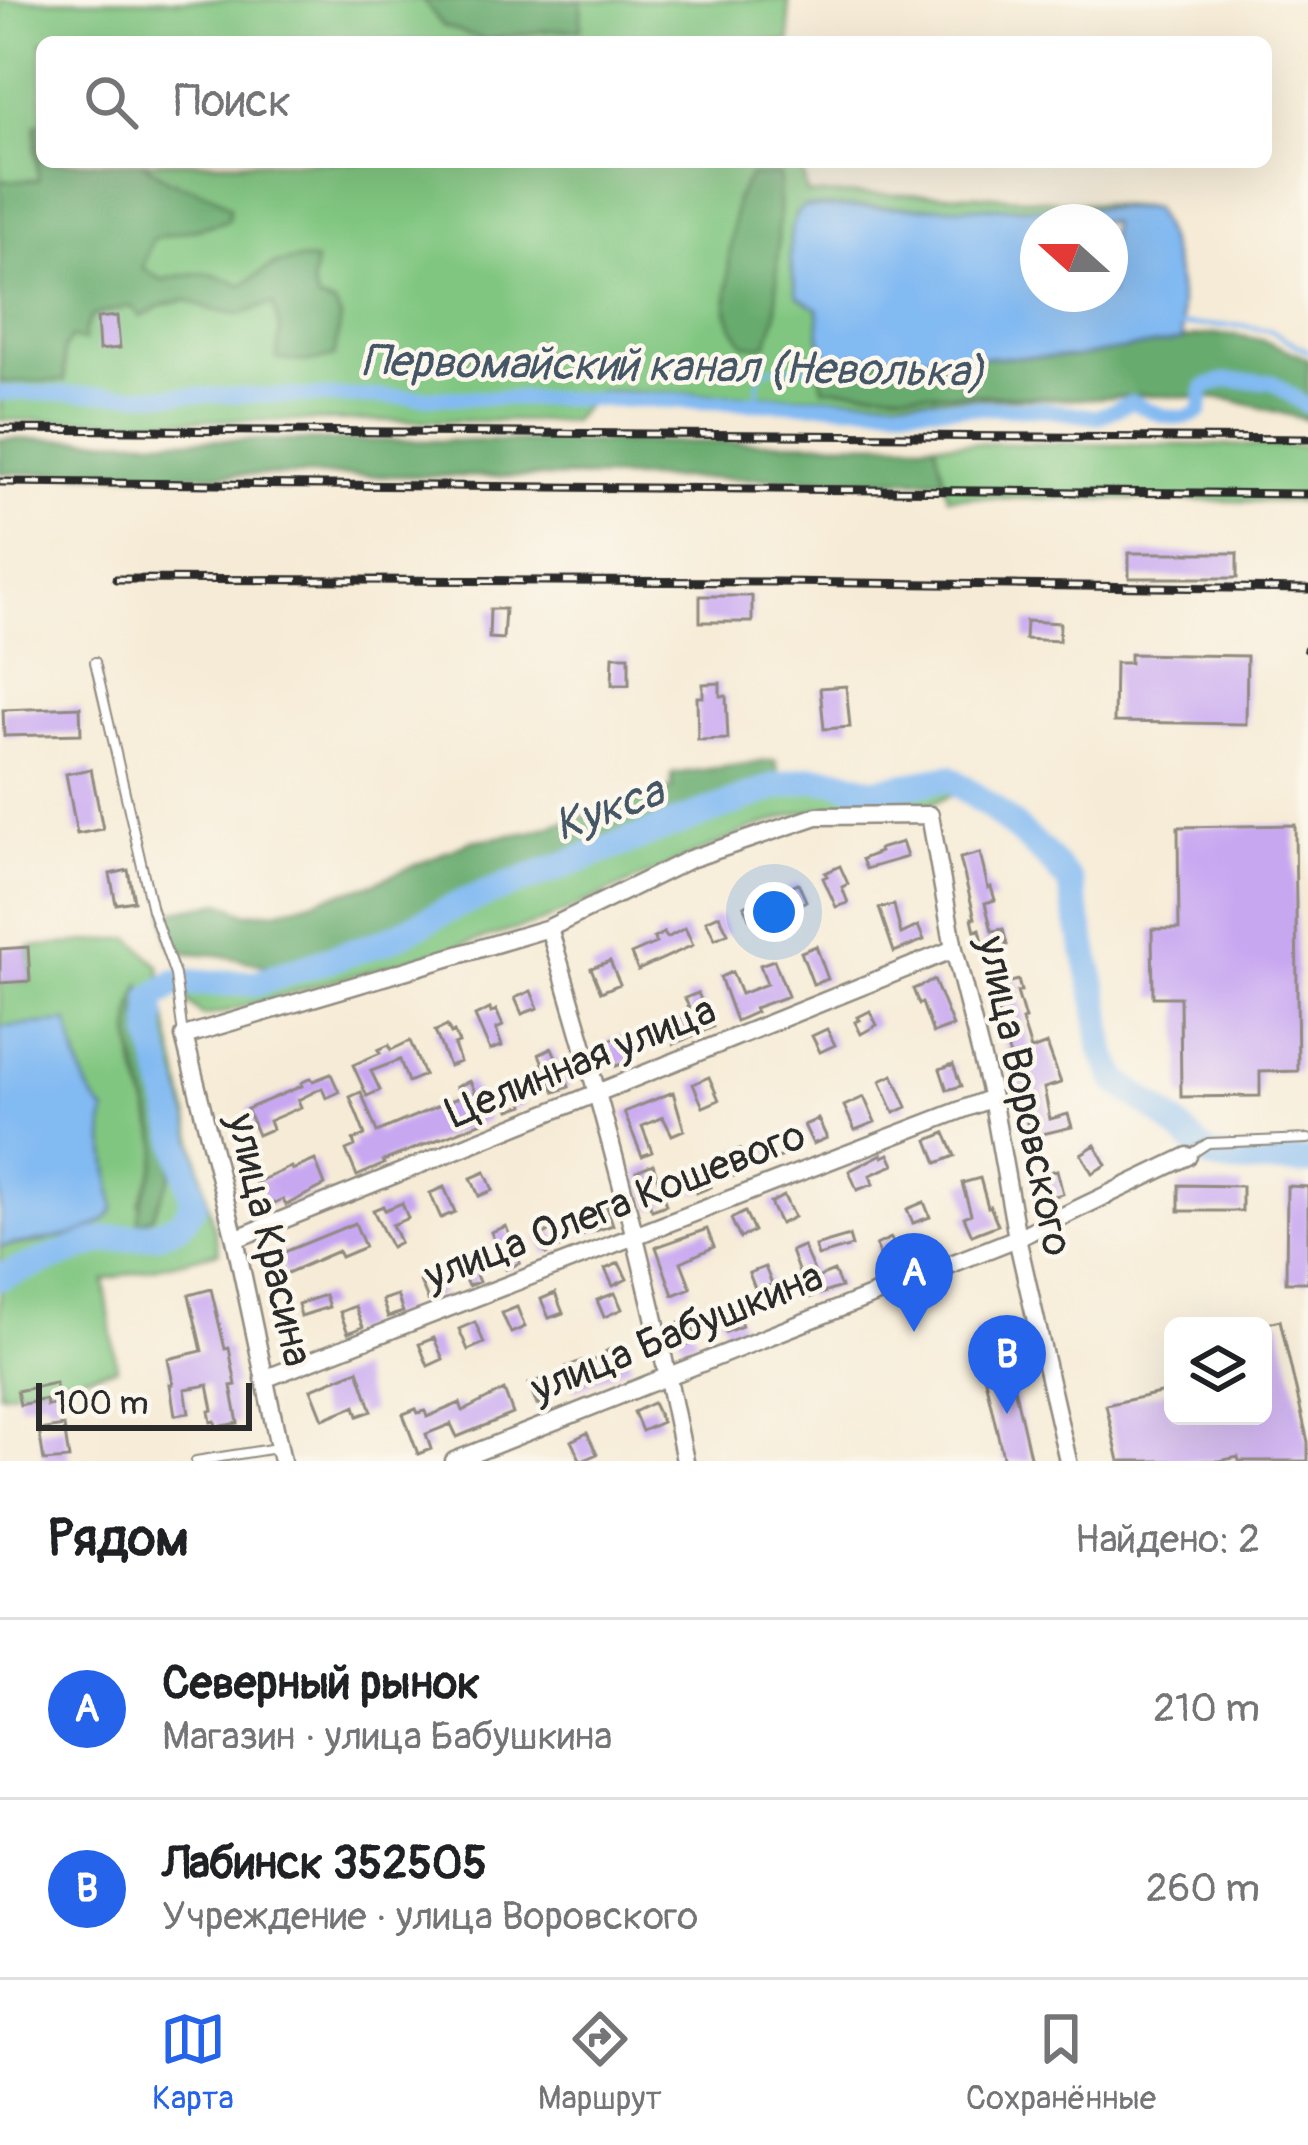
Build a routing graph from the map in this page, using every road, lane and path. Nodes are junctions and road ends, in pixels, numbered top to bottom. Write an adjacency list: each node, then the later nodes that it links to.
1 (95, 662): 4 (lane)
2 (549, 928): 3 (street, улица Воровского); 4 (street); 5 (street)
3 (954, 949): 5 (street, Целинная улица); 6 (street, улица Воровского)
4 (184, 1036): 11 (street, улица Красина)
5 (599, 1094): 9 (street); 11 (street, Целинная улица)
6 (992, 1098): 9 (street, улица Олега Кошевого); 10 (street, улица Воровского)
7 (1308, 1139): 8 (lane)
8 (1188, 1156): 10 (street, улица Бабушкина)
9 (634, 1238): 12 (street); 13 (street, улица Олега Кошевого)
10 (1017, 1238): 12 (street, улица Бабушкина); 18 (street, улица Воровского)
11 (235, 1239): 13 (street, улица Красина)
12 (668, 1374): 16 (street, улица Бабушкина); 17 (street)
13 (264, 1379): 14 (street, улица Красина)
14 (280, 1454): 15 (lane)
15 (196, 1461)
16 (454, 1461)
17 (685, 1461)
18 (1068, 1461)

